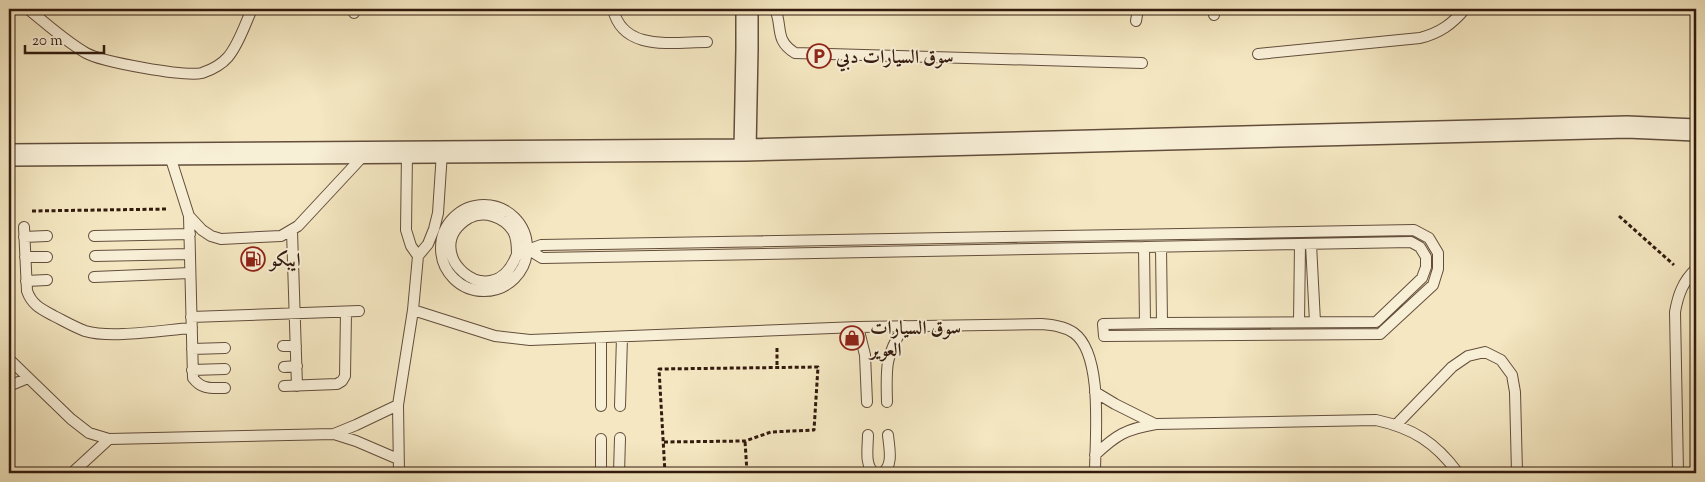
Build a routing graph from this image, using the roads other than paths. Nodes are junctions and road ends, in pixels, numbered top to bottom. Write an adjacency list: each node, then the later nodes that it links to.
1 (28, 9): 2 (lane)
2 (252, 9)
3 (613, 9): 9 (lane)
4 (747, 9): 13 (street)
5 (775, 9): 11 (lane)
6 (1138, 9): 8 (lane)
7 (1465, 9): 10 (lane)
8 (1136, 21)
9 (707, 42)
10 (1258, 54)
11 (1142, 63)
12 (1696, 130): 13 (street)
13 (744, 150): 16 (street)
14 (367, 152): 15 (street); 18 (street); 21 (lane)
15 (407, 152): 16 (street); 35 (lane)
16 (442, 152): 35 (lane)
17 (9, 154): 18 (street)
18 (169, 154): 19 (lane)
19 (188, 212): 21 (lane); 22 (lane)
20 (521, 225): 28 (lane); 31 (lane); 40 (lane)
21 (292, 231): 48 (lane)
22 (190, 234): 24 (lane); 32 (lane)
23 (47, 236): 36 (lane)
24 (94, 236)
25 (516, 243): 31 (lane); 33 (lane); 33 (lane)
26 (1300, 244): 27 (lane); 30 (lane); 50 (lane)
27 (1311, 244): 51 (lane); 51 (lane)
28 (541, 245): 31 (lane); 52 (lane)
29 (1144, 247): 30 (lane); 38 (lane); 52 (lane)
30 (1161, 247): 53 (lane)
31 (528, 249): 33 (lane); 38 (lane); 40 (lane)
32 (190, 254): 34 (lane); 41 (lane)
33 (516, 254)
34 (95, 256)
35 (418, 256): 45 (lane)
36 (25, 257): 37 (lane); 44 (lane)
37 (47, 257)
38 (542, 258): 40 (lane)
39 (1696, 269): 98 (lane)
40 (521, 271)
41 (190, 273): 42 (lane); 49 (lane)
42 (94, 277)
43 (47, 280): 44 (lane)
44 (26, 281): 56 (lane)
45 (413, 310): 58 (lane); 76 (lane)
46 (359, 311): 47 (lane)
47 (346, 312): 48 (lane); 71 (lane)
48 (295, 314): 49 (lane); 60 (lane)
49 (191, 317): 56 (lane)
50 (1299, 322): 51 (lane); 53 (lane)
51 (1315, 322)
52 (1145, 323): 53 (lane)
53 (1162, 323)
54 (904, 326): 55 (lane); 73 (lane); 75 (lane)
55 (858, 327): 57 (lane); 74 (lane)
56 (192, 328): 62 (lane)
57 (622, 337): 58 (lane); 78 (lane)
58 (600, 338): 77 (lane)
59 (283, 346): 60 (lane)
60 (296, 346): 64 (lane)
61 (225, 348): 62 (lane)
62 (192, 349): 67 (lane)
63 (9, 359): 68 (lane)
64 (297, 366): 65 (lane); 71 (lane)
65 (284, 367)
66 (225, 369): 67 (lane)
67 (192, 370): 72 (lane)
68 (28, 378): 69 (lane); 85 (lane)
69 (9, 386)
70 (284, 386): 71 (lane)
71 (298, 386)
72 (226, 388)
73 (1095, 392): 79 (lane); 87 (lane)
74 (867, 402)
75 (887, 402)
76 (398, 405): 81 (lane); 88 (lane)
77 (601, 406)
78 (620, 406)
79 (1156, 424): 80 (lane); 87 (lane)
80 (1396, 425): 96 (lane); 97 (lane)
81 (334, 434): 85 (lane); 88 (lane)
82 (868, 435): 93 (lane)
83 (888, 435): 94 (lane)
84 (620, 438): 92 (lane)
85 (109, 439): 89 (lane)
86 (601, 439): 91 (lane)
87 (1095, 456): 95 (lane)
88 (398, 459): 90 (lane)
89 (72, 473)
90 (399, 473)
91 (601, 473)
92 (619, 473)
93 (876, 473)
94 (882, 473)
95 (1095, 473)
96 (1458, 473)
97 (1517, 473)
98 (1678, 473)

